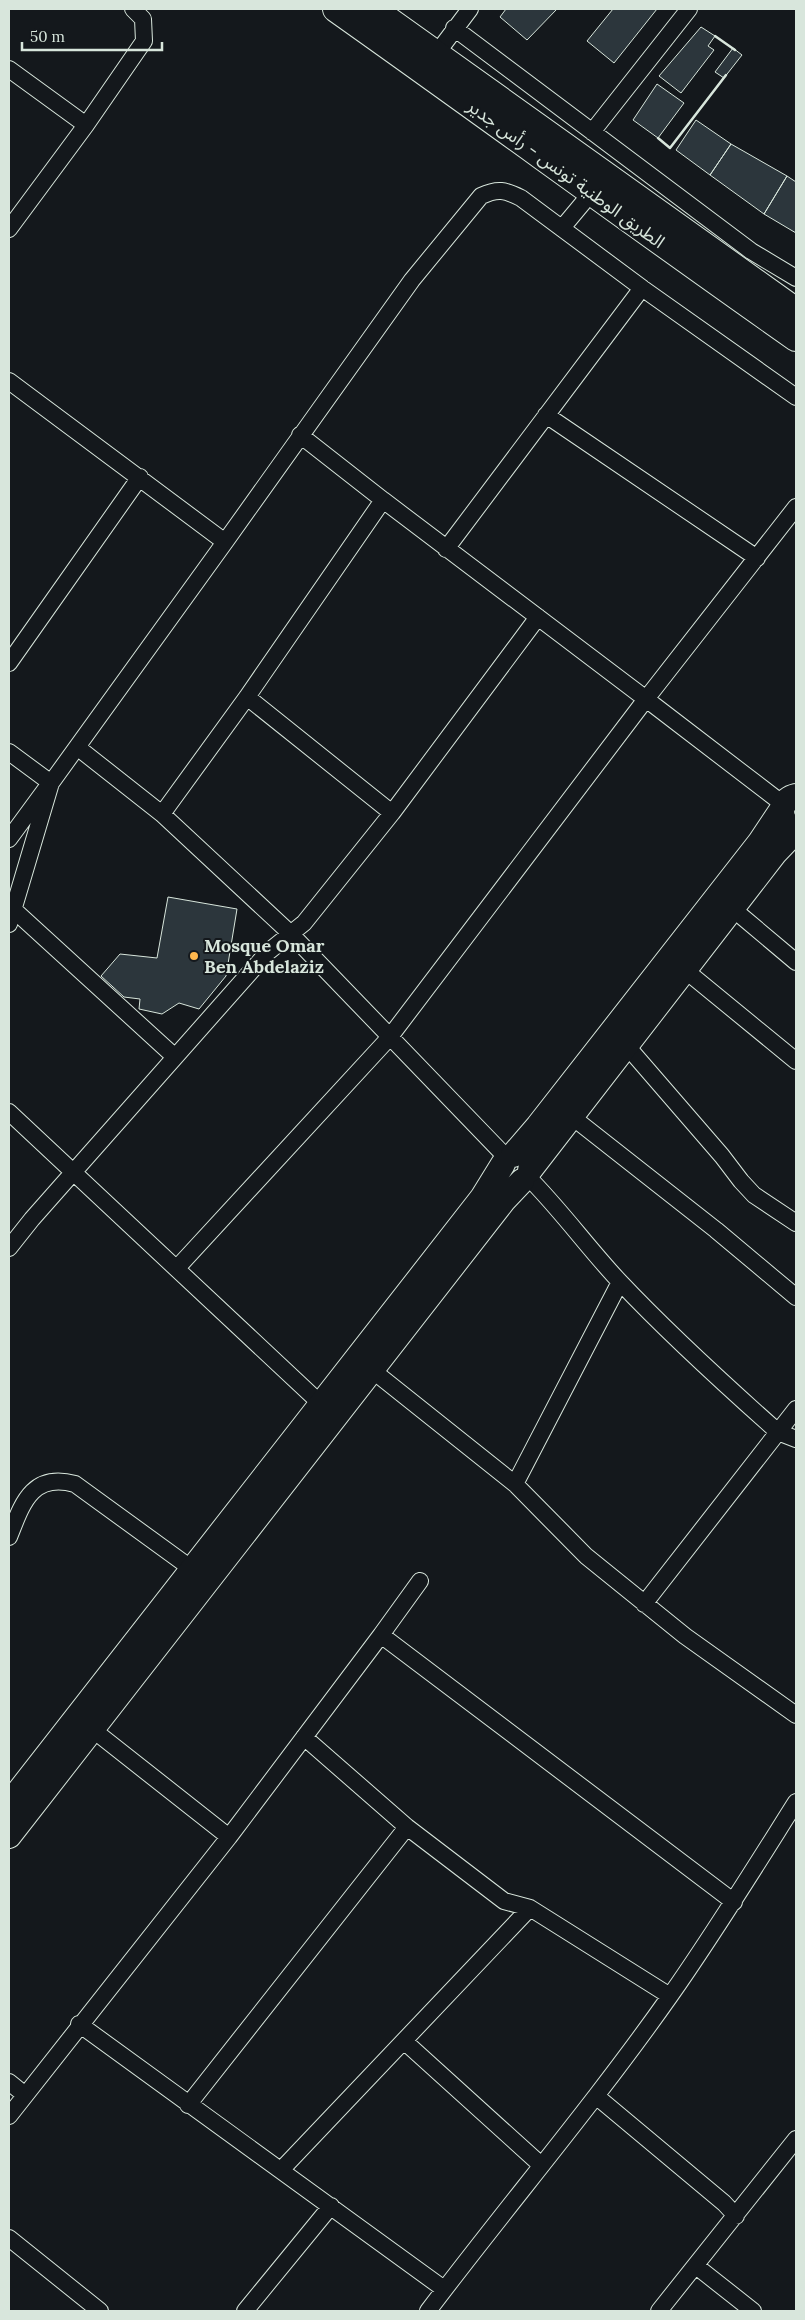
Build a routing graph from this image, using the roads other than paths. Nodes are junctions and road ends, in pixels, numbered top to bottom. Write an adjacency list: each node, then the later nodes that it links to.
1 (134, 9): 9 (street)
2 (336, 9): 12 (main road, الطريق الوطنية تونس - رأس جدير)
3 (373, 9): 7 (main road, الطريق الوطنية تونس - رأس جدير)
4 (470, 9): 6 (street)
5 (689, 9): 10 (street)
6 (454, 28): 7 (street); 10 (street)
7 (437, 53): 11 (main road, الطريق الوطنية تونس - رأس جدير)
8 (9, 69): 9 (street)
9 (86, 125): 13 (street)
10 (597, 136): 11 (street); 15 (street)
11 (587, 162): 15 (main road, الطريق الوطنية تونس - رأس جدير)
12 (592, 192): 14 (street); 19 (main road, الطريق الوطنية تونس - رأس جدير)
13 (10, 225)
14 (562, 228): 17 (street); 23 (street)
15 (745, 261): 16 (street); 18 (main road, الطريق الوطنية تونس - رأس جدير)
16 (796, 278)
17 (642, 288): 21 (street); 22 (street)
18 (796, 312)
19 (796, 338)
20 (9, 382): 24 (street)
21 (796, 397)
22 (546, 416): 28 (street); 29 (street)
23 (300, 435): 25 (street); 27 (street)
24 (140, 477): 27 (street); 31 (street)
25 (383, 500): 28 (street); 32 (street)
26 (796, 507): 29 (street)
27 (225, 542): 34 (street)
28 (446, 550): 30 (street)
29 (757, 558): 33 (street)
30 (538, 617): 33 (street); 39 (street)
31 (9, 662)
32 (247, 697): 38 (street); 39 (street)
33 (646, 699): 37 (street); 47 (street)
34 (77, 747): 36 (street); 38 (street)
35 (9, 752): 36 (street)
36 (51, 783): 41 (street); 43 (street)
37 (790, 800): 40 (main road); 53 (main road)
38 (162, 814): 44 (street)
39 (392, 814): 44 (street)
40 (796, 829): 42 (main road)
41 (9, 839)
42 (733, 909): 45 (street); 46 (main road)
43 (11, 917): 49 (street)
44 (291, 934): 47 (street); 49 (street)
45 (796, 962)
46 (685, 970): 48 (main road); 50 (street)
47 (389, 1038): 53 (street); 57 (street)
48 (626, 1045): 52 (main road); 55 (street)
49 (175, 1056): 54 (street)
50 (796, 1060)
51 (9, 1112): 54 (street)
52 (571, 1116): 53 (main road); 59 (street)
53 (517, 1167): 58 (street); 60 (main road); 61 (main road)
54 (74, 1174): 56 (street); 57 (street)
55 (796, 1223)
56 (9, 1248)
57 (177, 1268): 61 (street)
58 (620, 1282): 63 (street); 65 (street)
59 (796, 1297)
60 (372, 1370): 65 (street); 72 (main road)
61 (321, 1404): 67 (main road)
62 (796, 1409): 63 (street)
63 (778, 1432): 64 (street); 69 (street)
64 (796, 1439)
65 (515, 1484): 69 (street)
66 (9, 1537): 67 (street)
67 (192, 1569): 75 (main road)
68 (420, 1581): 70 (street)
69 (644, 1604): 71 (street)
70 (381, 1636): 73 (street); 79 (street)
71 (796, 1715)
72 (92, 1729): 77 (main road); 78 (street)
73 (304, 1737): 76 (street); 78 (street)
74 (796, 1802): 79 (street)
75 (9, 1804)
76 (407, 1827): 80 (street); 87 (street)
77 (9, 1836)
78 (229, 1837): 82 (street)
79 (734, 1902): 81 (street)
80 (530, 1908): 81 (street); 83 (street)
81 (670, 1996): 86 (street)
82 (79, 2024): 85 (street); 87 (street)
83 (404, 2041): 90 (street); 91 (street)
84 (9, 2082): 85 (street)
85 (25, 2095): 88 (street)
86 (596, 2096): 90 (street); 93 (street)
87 (188, 2105): 91 (street)
88 (9, 2116)
89 (796, 2139): 93 (street)
90 (542, 2165): 96 (street)
91 (282, 2170): 92 (street)
92 (331, 2206): 96 (street); 98 (street)
93 (736, 2216): 95 (street)
94 (9, 2238): 97 (street)
95 (696, 2266): 100 (street); 101 (street)
96 (444, 2289): 99 (street)
97 (100, 2311)
98 (245, 2311)
99 (428, 2311)
100 (660, 2311)
101 (754, 2311)

